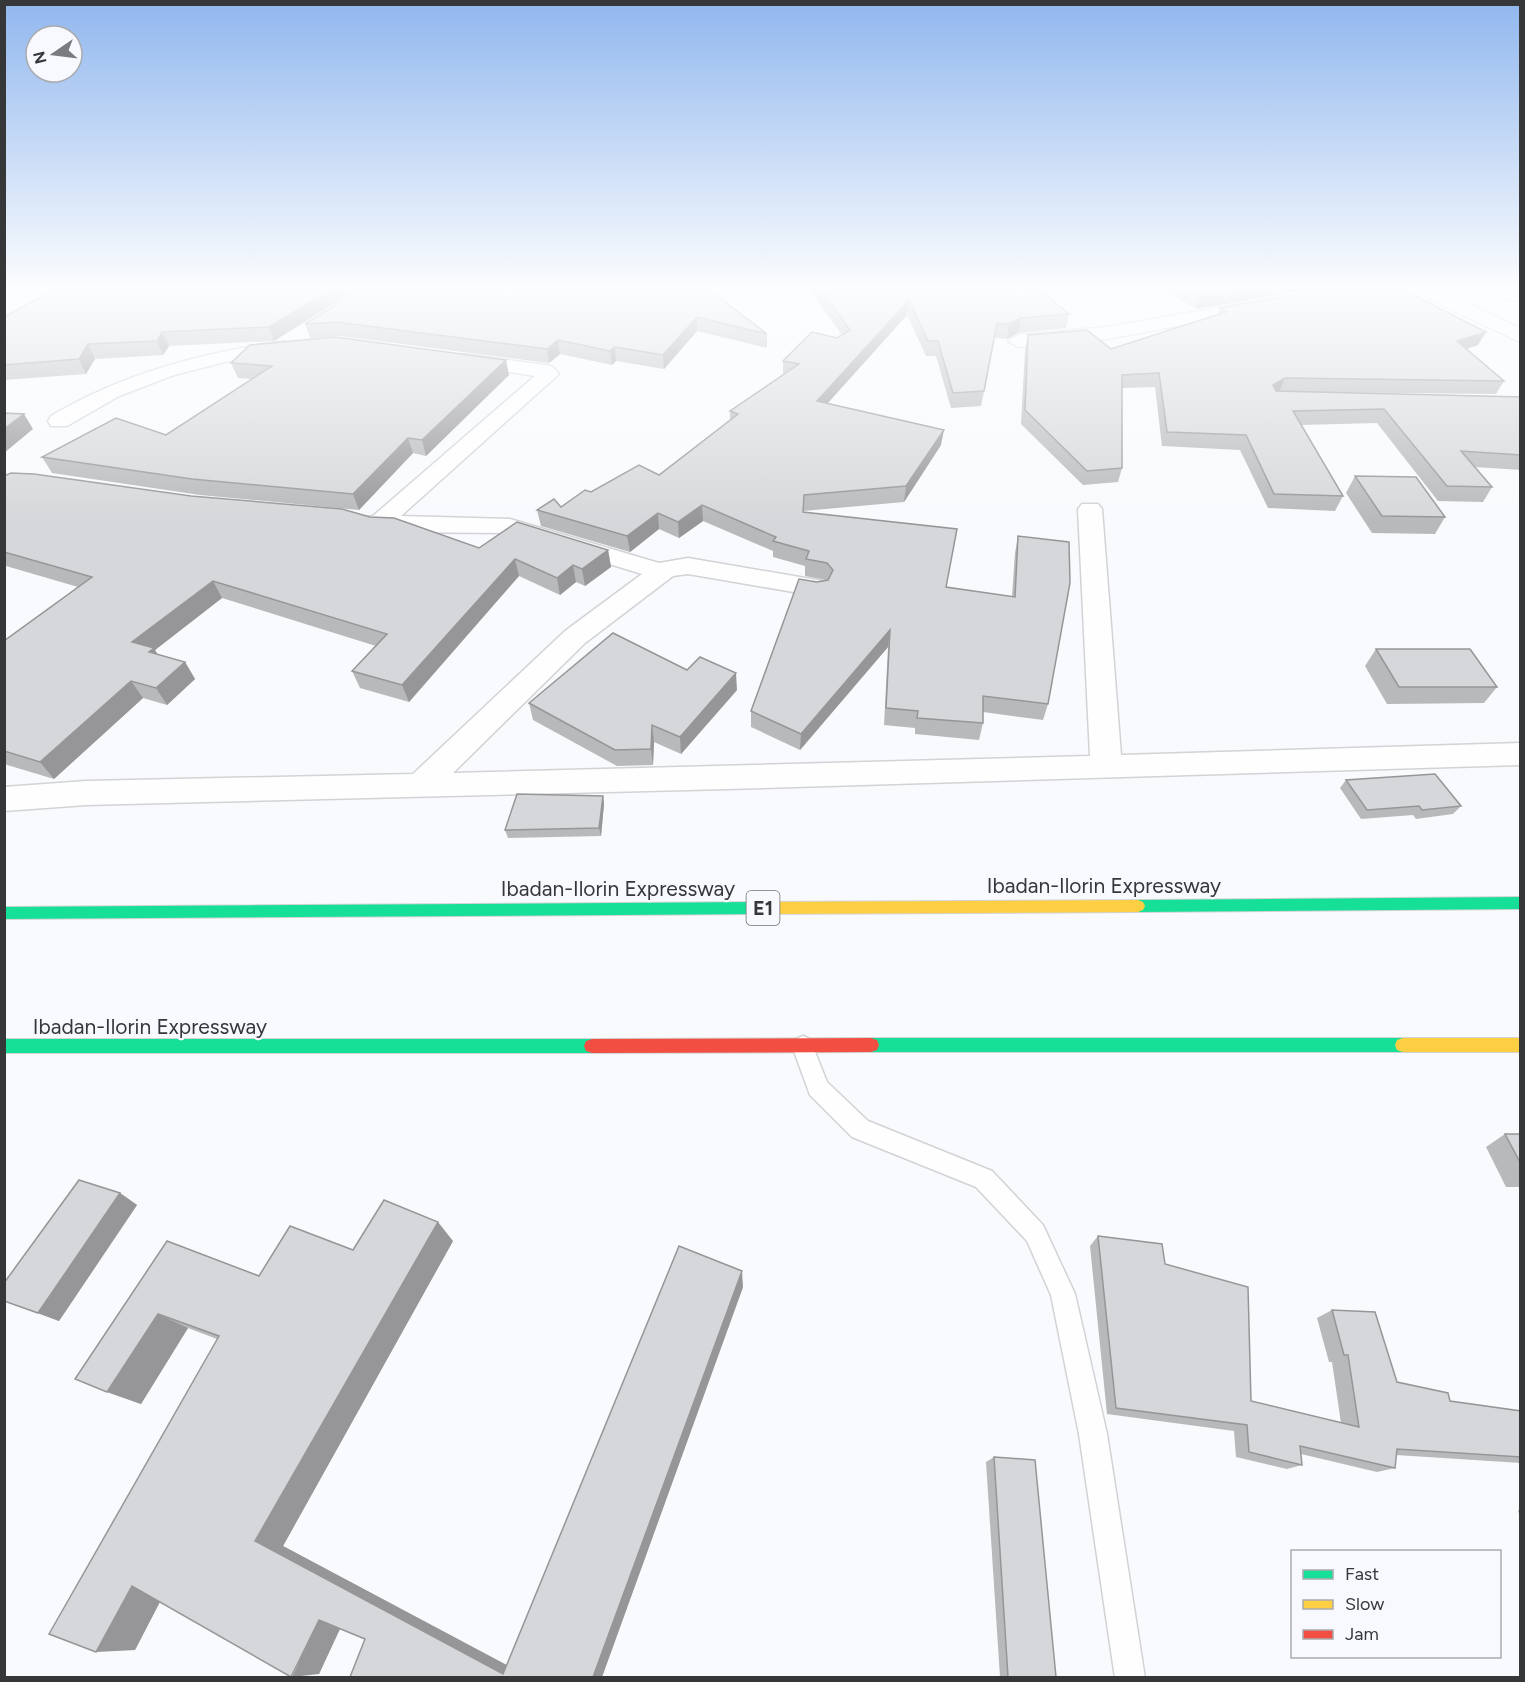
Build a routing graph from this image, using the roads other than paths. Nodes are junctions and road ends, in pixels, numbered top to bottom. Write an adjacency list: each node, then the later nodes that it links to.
1 (178, 366): 3 (street)
2 (513, 366): 6 (street)
3 (59, 421)
4 (1090, 509): 10 (street)
5 (352, 517): 6 (street)
6 (377, 525): 7 (street)
7 (661, 572): 8 (street); 11 (street)
8 (817, 588)
9 (1521, 754): 10 (street)
10 (1106, 765): 11 (street)
11 (420, 786): 12 (street)
12 (4, 799)
13 (1521, 903): 14 (highway, Ibadan-Ilorin Expressway / E1)
14 (4, 913)
15 (1521, 1045): 17 (highway, Ibadan-Ilorin Expressway)
16 (4, 1046): 17 (highway, Ibadan-Ilorin Expressway)
17 (803, 1046): 18 (lane)
18 (1130, 1677)

